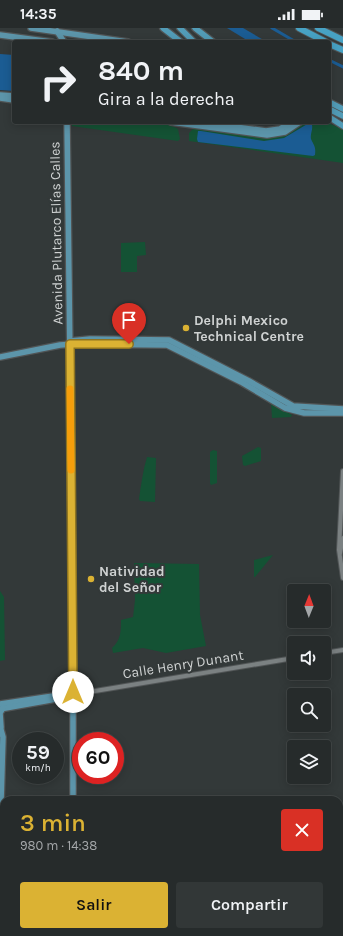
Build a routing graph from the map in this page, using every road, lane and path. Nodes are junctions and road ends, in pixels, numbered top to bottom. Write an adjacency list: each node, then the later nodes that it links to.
1 (31, 28): 7 (main road)
2 (163, 28): 14 (highway)
3 (180, 28): 15 (highway)
4 (195, 28): 16 (highway)
5 (299, 28): 17 (highway)
6 (318, 28): 18 (highway)
7 (57, 32): 9 (main road); 11 (main road)
8 (0, 35): 10 (main road)
9 (94, 37): 12 (main road); 13 (main road)
10 (37, 40)
11 (63, 40)
12 (91, 40)
13 (114, 40)
14 (178, 40)
15 (192, 40)
16 (210, 40)
17 (322, 40)
18 (343, 40)
19 (331, 45): 20 (highway)
20 (343, 50)
21 (0, 95): 22 (main road)
22 (12, 96)
23 (0, 98): 24 (main road)
24 (12, 100)
25 (331, 103): 26 (highway)
26 (343, 109)
27 (331, 111): 28 (highway)
28 (343, 116)
29 (331, 120): 35 (highway)
30 (67, 124): 37 (main road, Avenida Plutarco Elías Calles)
31 (186, 124): 34 (main road)
32 (214, 124): 33 (main road)
33 (289, 124)
34 (297, 124)
35 (341, 125)
36 (125, 340): 37 (main road); 38 (main road); 40 (main road)
37 (70, 343): 38 (main road); 41 (main road); 53 (main road, Avenida Plutarco Elías Calles)
38 (102, 344): 39 (main road)
39 (162, 344): 40 (main road); 43 (main road)
40 (193, 352): 43 (main road)
41 (0, 357)
42 (343, 409): 43 (main road)
43 (328, 411): 44 (main road)
44 (343, 414)
45 (343, 471): 47 (street)
46 (343, 538): 47 (street)
47 (342, 553): 48 (street)
48 (342, 565): 49 (street)
49 (343, 578)
50 (343, 650): 51 (street)
51 (331, 652)
52 (287, 659): 53 (street, Calle Henry Dunant)
53 (74, 694): 54 (main road, Calle Henry Dunant); 57 (main road, Avenida Plutarco Elías Calles)
54 (1, 707): 55 (main road)
55 (0, 727): 56 (main road)
56 (1, 796)
57 (73, 796)

